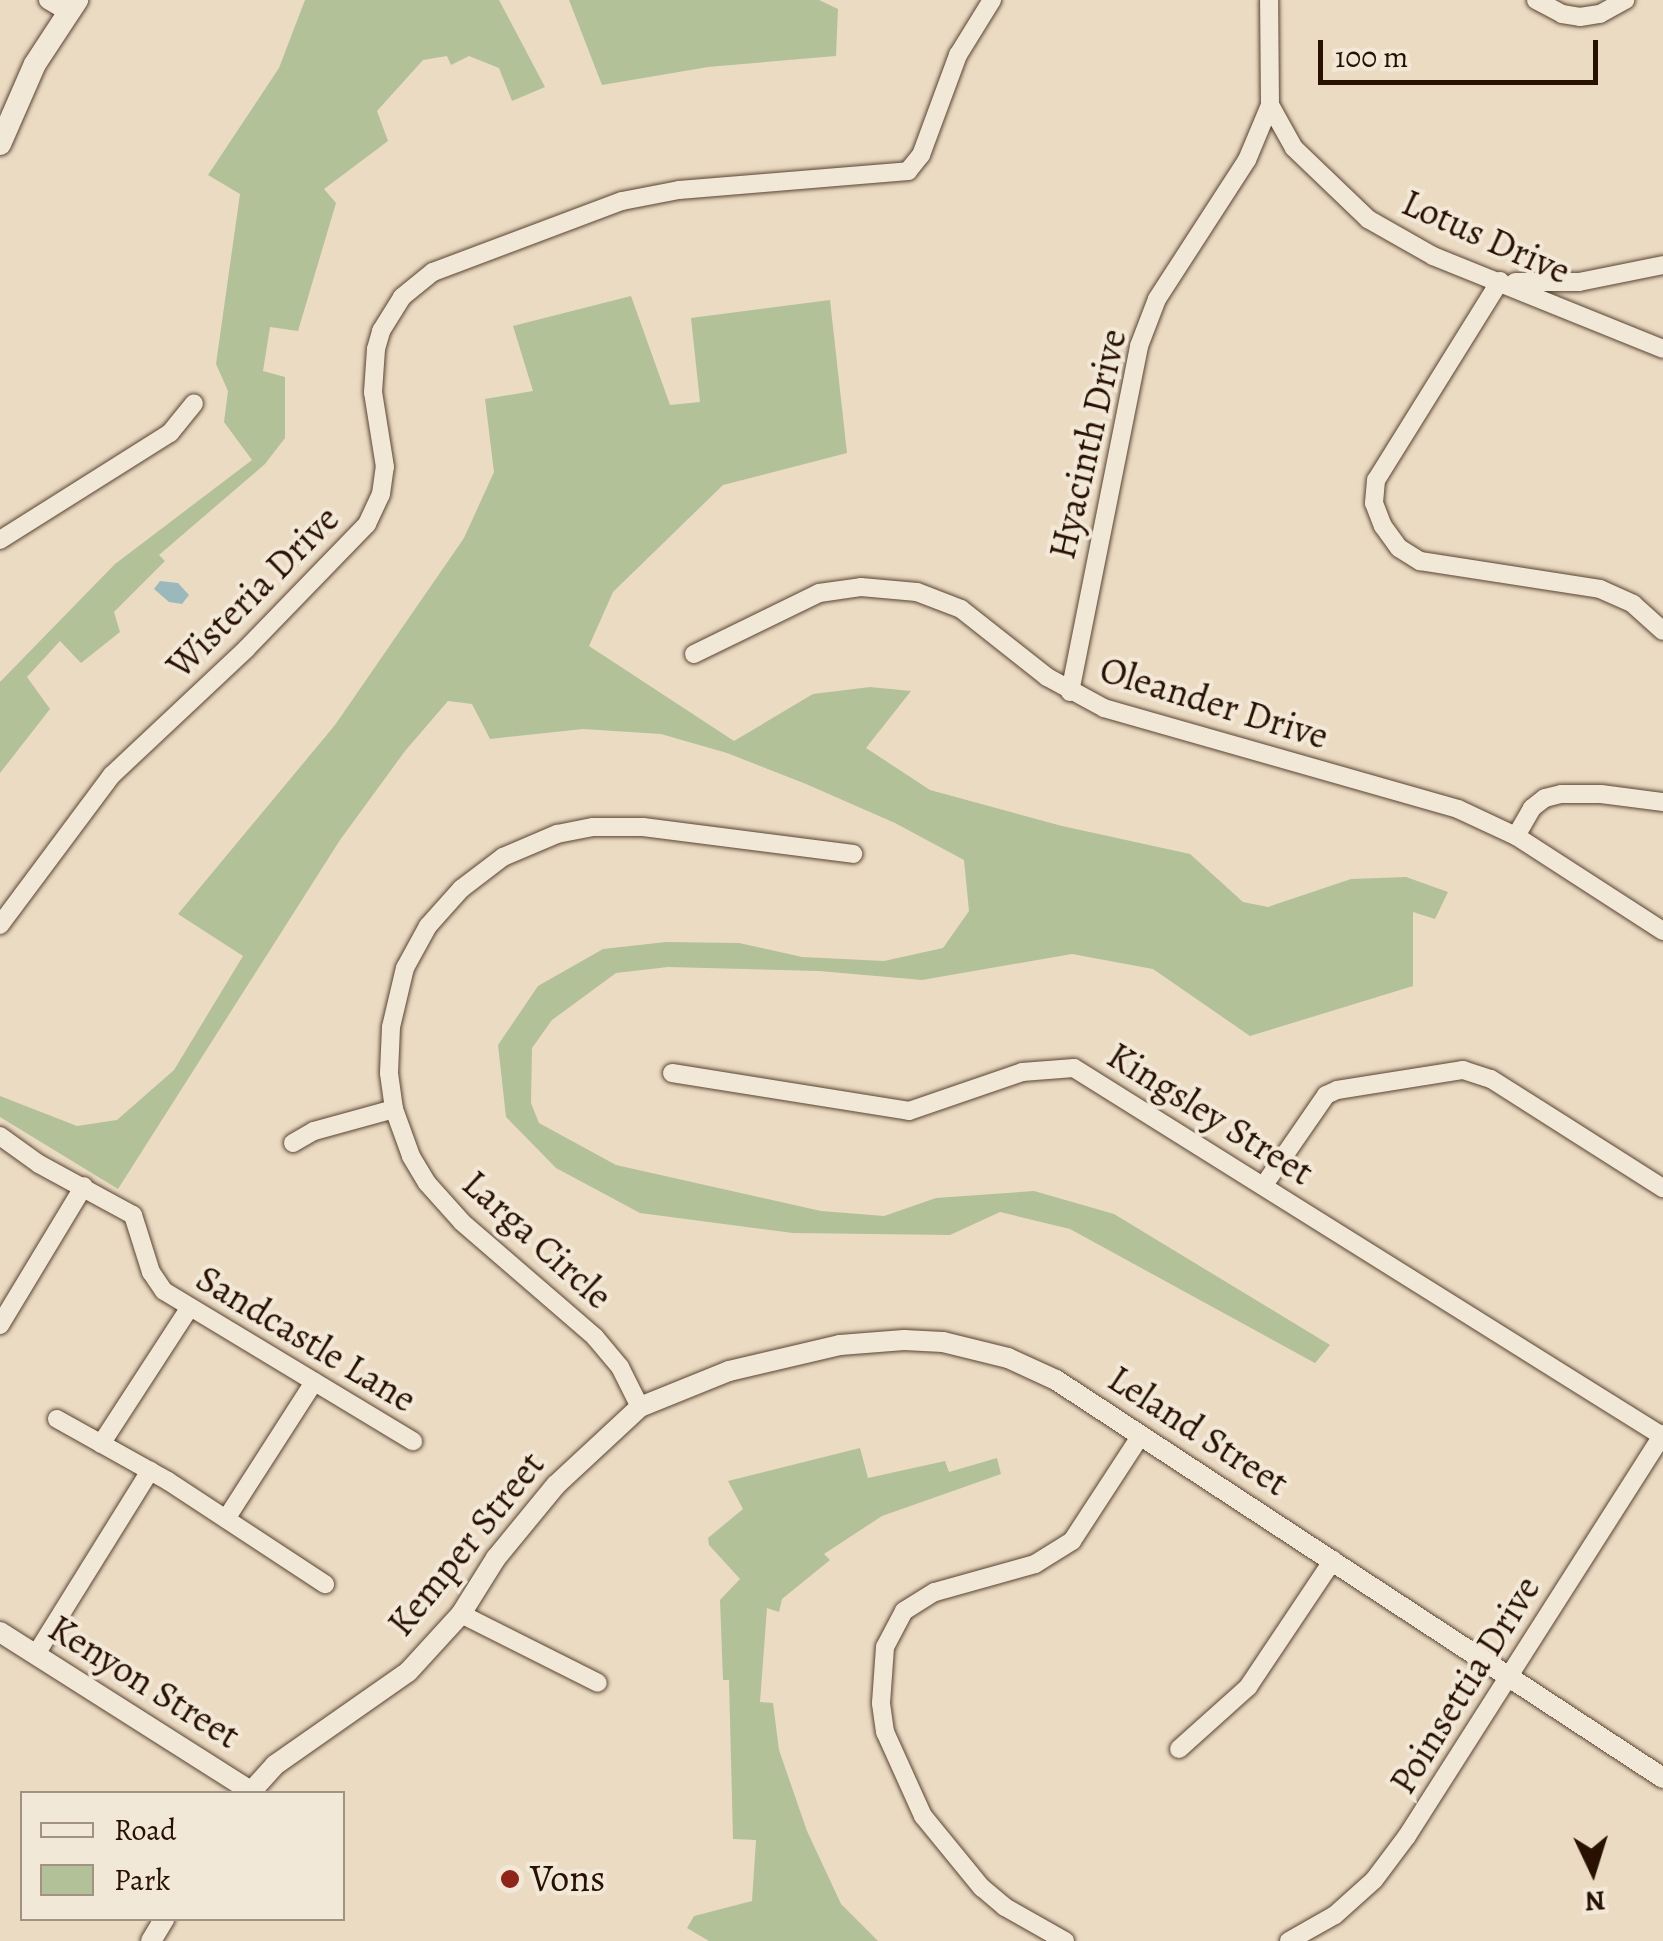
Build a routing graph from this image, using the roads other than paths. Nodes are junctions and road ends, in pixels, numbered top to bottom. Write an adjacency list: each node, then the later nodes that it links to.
1 (992, 0): 19 (street, Wisteria Drive)
2 (1269, 0): 6 (street, Hyacinth Drive)
3 (1536, 0): 4 (street)
4 (1625, 0)
5 (64, 4): 7 (main road)
6 (1270, 105): 9 (street, Lotus Drive); 15 (street, Hyacinth Drive)
7 (0, 144)
8 (1663, 265): 9 (street)
9 (1500, 281): 10 (street, Lotus Drive); 13 (street)
10 (1663, 349)
11 (194, 403): 12 (street)
12 (0, 540)
13 (1663, 631)
14 (694, 654): 15 (street, Oleander Drive)
15 (1070, 692): 17 (street, Oleander Drive)
16 (1663, 802): 17 (street)
17 (1516, 836): 20 (street, Oleander Drive)
18 (853, 854): 22 (street, Larga Circle)
19 (0, 925)
20 (1663, 930)
21 (672, 1073): 25 (street, Kingsley Street)
22 (394, 1109): 24 (street); 31 (street, Larga Circle)
23 (0, 1136): 26 (street, Sandcastle Lane)
24 (293, 1143)
25 (1264, 1185): 27 (street); 34 (street, Kingsley Street)
26 (84, 1186): 28 (street, Sandcastle Lane); 29 (street)
27 (1663, 1188)
28 (190, 1307): 30 (street, Sandcastle Lane); 36 (street)
29 (0, 1324)
30 (314, 1382): 35 (street, Sandcastle Lane); 38 (street)
31 (640, 1408): 33 (street, Leland Street); 41 (street, Kemper Street)
32 (57, 1419): 36 (street)
33 (1142, 1434): 39 (street, Leland Street); 50 (street)
34 (1662, 1435): 44 (street, Poinsettia Drive)
35 (413, 1442)
36 (101, 1444): 37 (street)
37 (150, 1471): 38 (street); 43 (street)
38 (226, 1520): 40 (street)
39 (1332, 1560): 44 (street, Leland Street); 46 (street)
40 (324, 1584)
41 (461, 1614): 45 (street); 49 (street, Kemper Street)
42 (0, 1632): 43 (street, Kenyon Street)
43 (36, 1654): 48 (street, Kenyon Street)
44 (1510, 1677): 47 (street, Leland Street); 51 (street, Poinsettia Drive)
45 (598, 1683)
46 (1179, 1749)
47 (1663, 1778)
48 (248, 1791)
49 (251, 1791)
50 (1065, 1941)
51 (1289, 1941)

